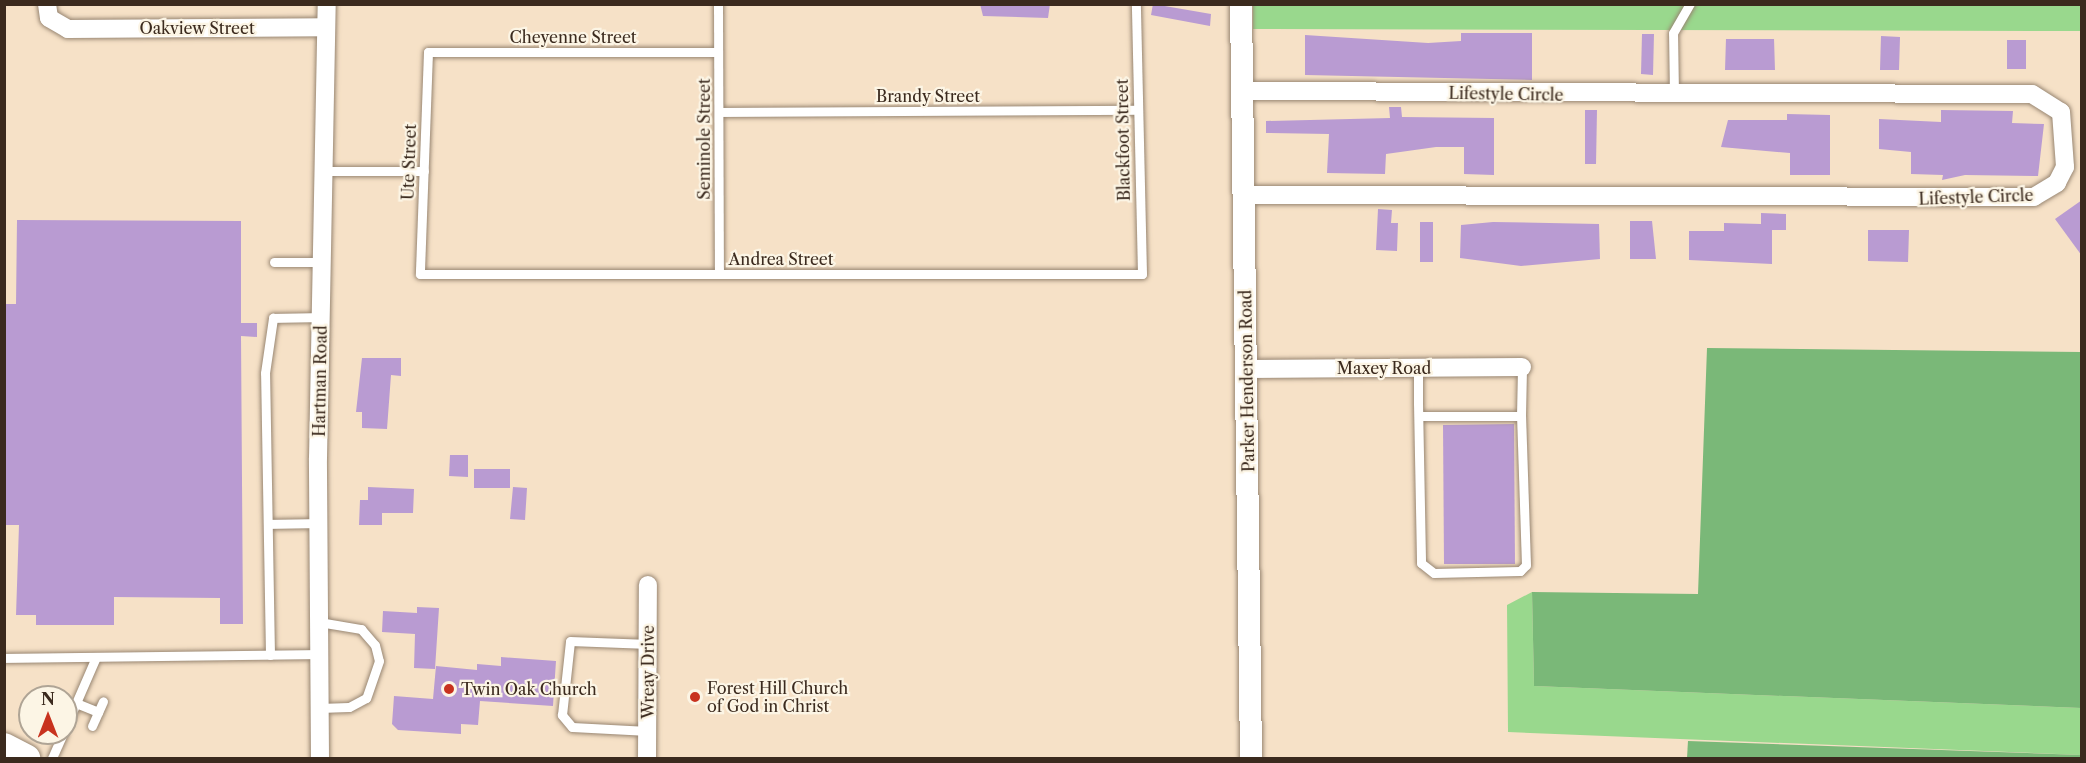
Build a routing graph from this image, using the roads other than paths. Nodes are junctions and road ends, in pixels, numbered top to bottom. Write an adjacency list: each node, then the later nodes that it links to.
1 (47, 4): 7 (street, Oakview Street)
2 (327, 4): 7 (street, Hartman Road)
3 (718, 4): 9 (lane, Seminole Street)
4 (1136, 4): 12 (lane, Blackfoot Street)
5 (1241, 4): 10 (street, Parker Henderson Road)
6 (1690, 4): 11 (lane)
7 (326, 27): 14 (street, Hartman Road)
8 (428, 52): 9 (lane, Cheyenne Street); 15 (lane, Ute Street)
9 (718, 52): 13 (lane, Seminole Street)
10 (1243, 91): 11 (street, Lifestyle Circle); 16 (street, Parker Henderson Road)
11 (1674, 96): 16 (street, Lifestyle Circle)
12 (1137, 110): 13 (lane, Brandy Street); 21 (lane, Blackfoot Street)
13 (719, 112): 20 (lane, Seminole Street)
14 (324, 171): 15 (lane); 18 (street, Hartman Road)
15 (424, 171): 19 (lane, Ute Street)
16 (1245, 195): 25 (street, Parker Henderson Road)
17 (274, 262): 18 (lane)
18 (322, 262): 22 (street, Hartman Road)
19 (420, 274): 20 (lane, Andrea Street)
20 (718, 274): 21 (lane, Andrea Street)
21 (1142, 274)
22 (321, 317): 28 (street, Hartman Road); 29 (lane)
23 (1522, 367): 24 (street, Maxey Road); 27 (lane)
24 (1418, 368): 25 (street, Maxey Road); 26 (lane)
25 (1247, 369): 48 (street, Parker Henderson Road)
26 (1419, 416): 27 (lane); 27 (lane)
27 (1521, 416)
28 (318, 523): 29 (lane); 31 (street, Hartman Road)
29 (268, 524): 34 (lane)
30 (648, 585): 32 (street, Wreay Drive)
31 (319, 622): 33 (street, Hartman Road); 40 (lane)
32 (649, 644): 43 (street, Wreay Drive); 43 (lane)
33 (319, 654): 34 (lane); 40 (street, Hartman Road)
34 (270, 655): 35 (lane)
35 (96, 657): 36 (lane); 37 (lane)
36 (4, 658)
37 (78, 698)
38 (103, 701): 41 (lane)
39 (78, 704): 41 (lane)
40 (319, 708): 46 (street, Hartman Road)
41 (98, 712): 42 (lane)
42 (92, 726)
43 (648, 731): 47 (street, Wreay Drive)
44 (44, 745): 45 (lane)
45 (26, 756)
46 (320, 759)
47 (647, 759)
48 (1251, 759)

